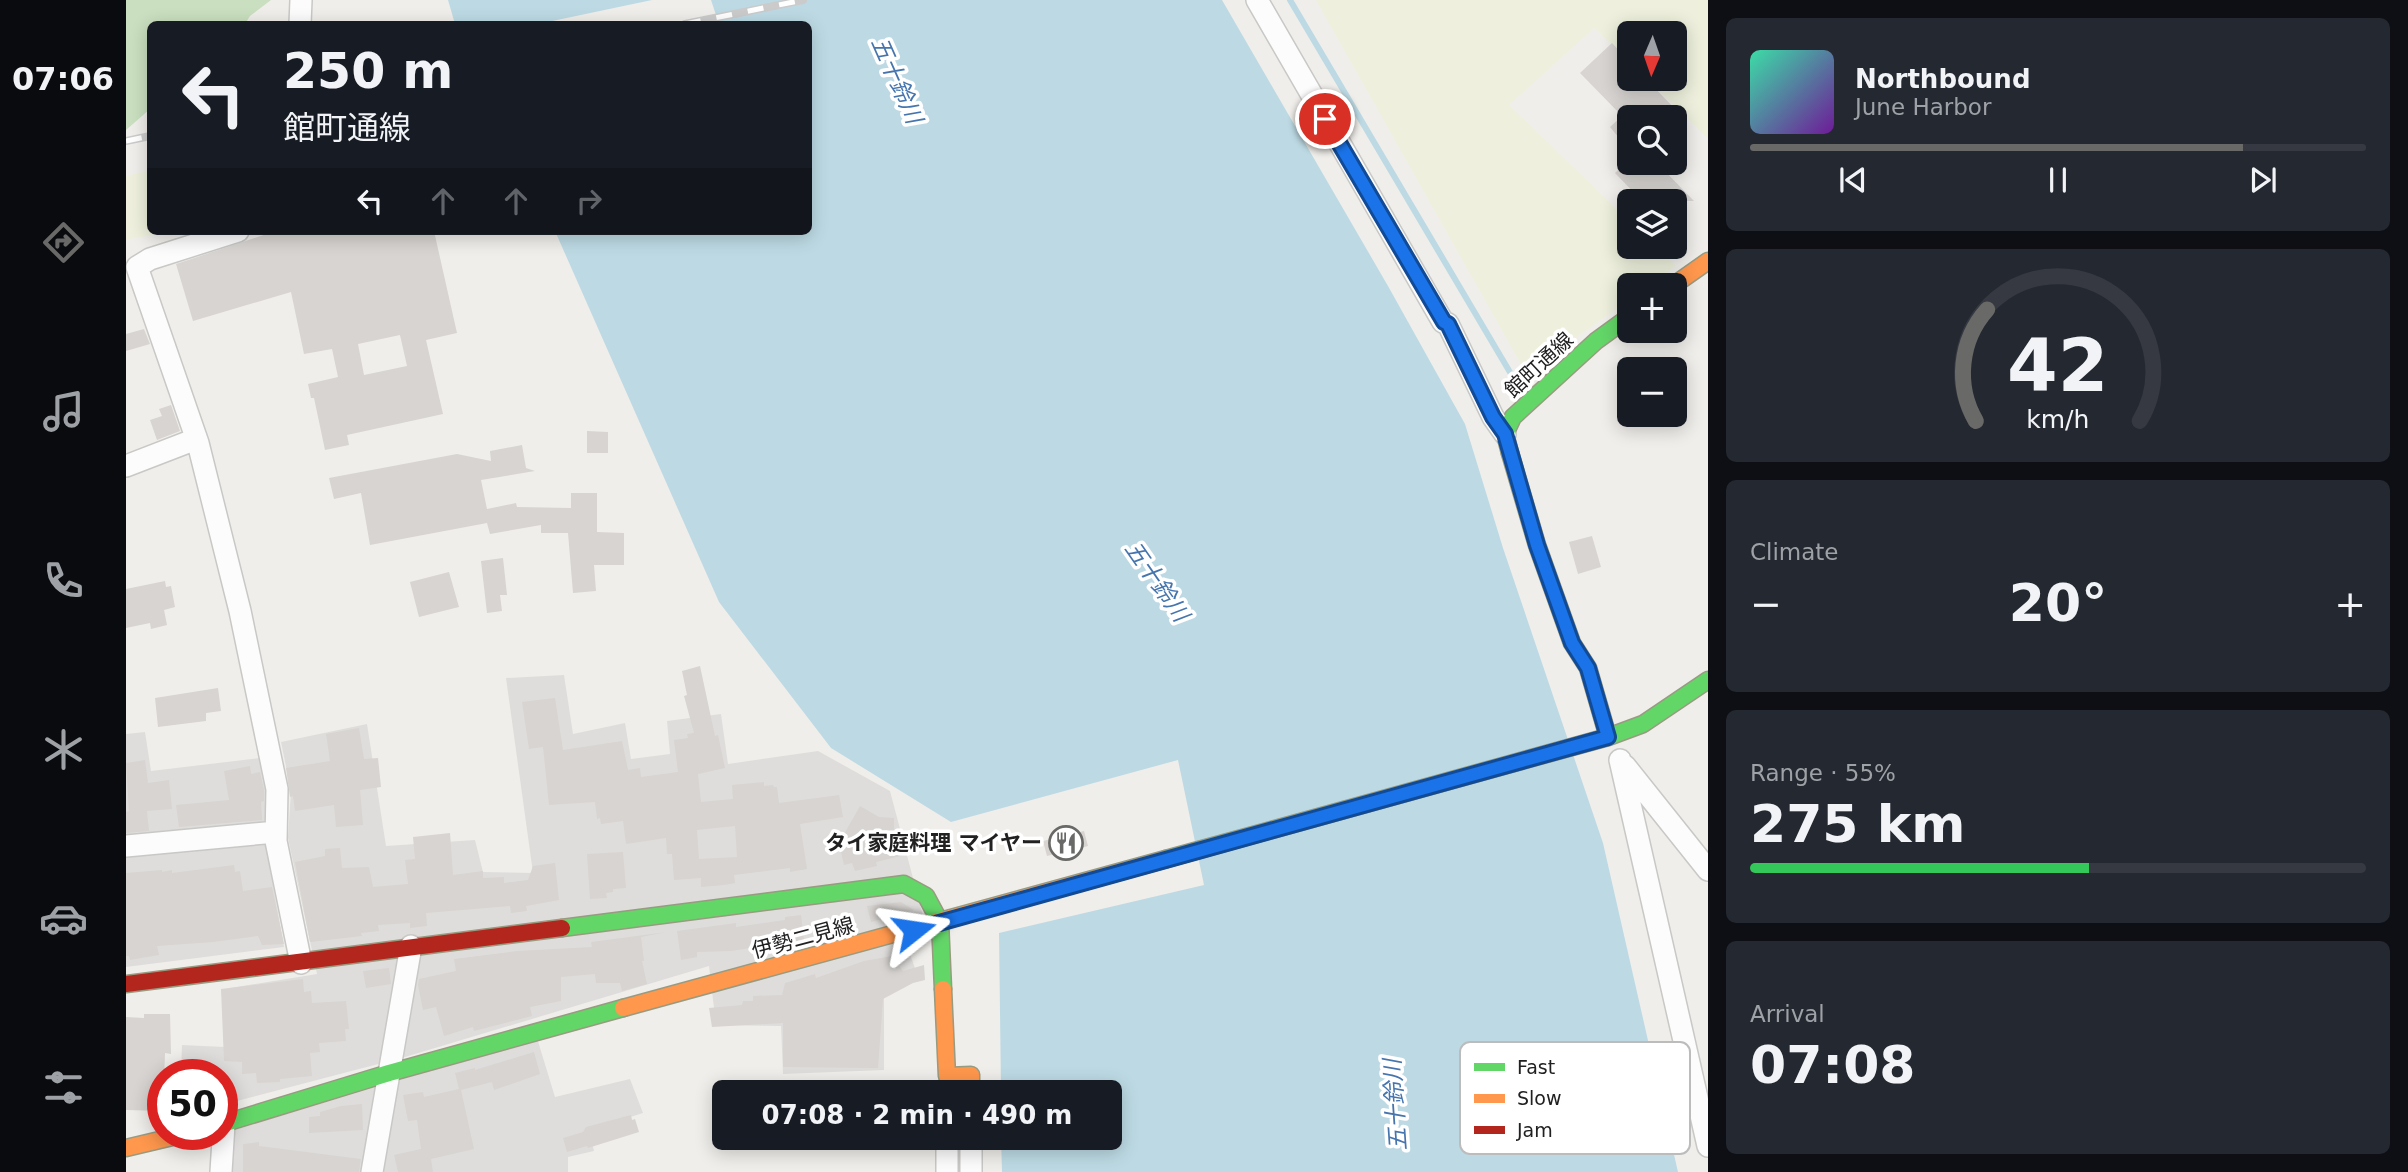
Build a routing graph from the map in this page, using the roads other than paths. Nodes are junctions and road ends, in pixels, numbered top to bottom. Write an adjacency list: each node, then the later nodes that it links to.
1 (301, 0): 3 (street)
2 (1257, 0): 8 (street)
3 (300, 21)
4 (226, 235): 9 (street)
5 (1708, 261): 6 (main road)
6 (1687, 276)
7 (1617, 326): 8 (main road, 館町通線)
8 (1505, 434): 12 (main road)
9 (196, 439): 10 (street); 14 (street)
10 (126, 466)
11 (1708, 680): 12 (main road, 伊勢二見線)
12 (1608, 737): 13 (street); 17 (main road, 伊勢二見線)
13 (1620, 760): 16 (street); 21 (street)
14 (276, 832): 15 (street); 19 (street)
15 (126, 846)
16 (1708, 870)
17 (940, 922): 18 (main road); 23 (main road, 伊勢二見線); 24 (main road)
18 (411, 946): 19 (main road); 23 (street)
19 (301, 963): 20 (main road)
20 (126, 984)
21 (1684, 1042)
22 (1690, 1067): 29 (street)
23 (389, 1073): 27 (main road, 伊勢二見線); 35 (street)
24 (947, 1080)
25 (958, 1080): 26 (main road)
26 (971, 1080)
27 (238, 1119)
28 (147, 1143): 30 (main road)
29 (1708, 1146)
30 (126, 1148)
31 (222, 1150): 34 (street)
32 (947, 1150): 36 (street)
33 (971, 1150): 37 (street)
34 (221, 1172)
35 (372, 1172)
36 (947, 1172)
37 (971, 1172)

